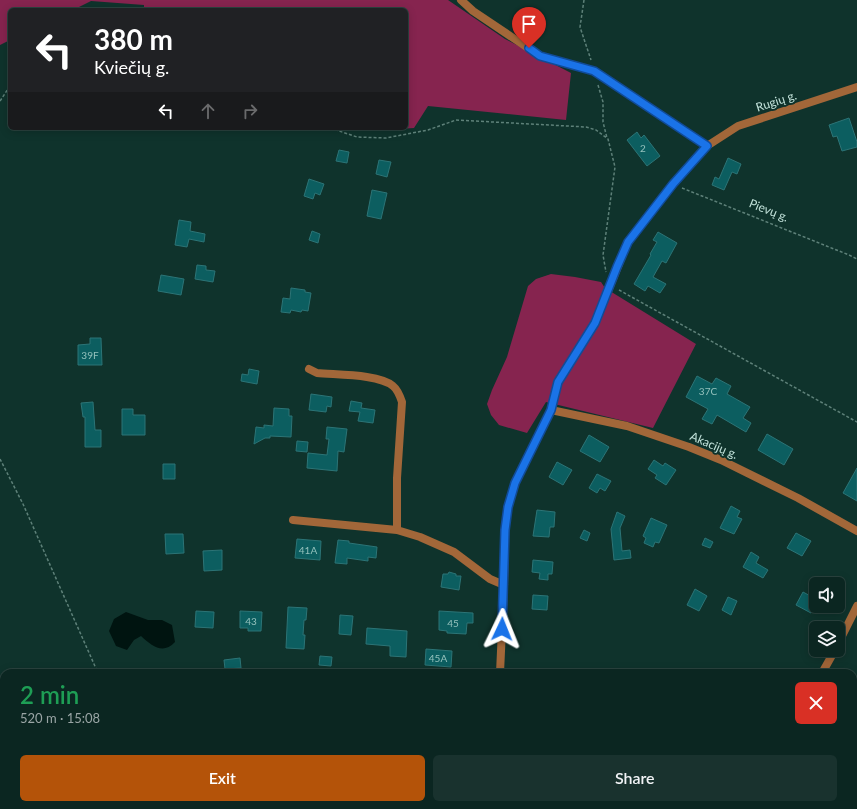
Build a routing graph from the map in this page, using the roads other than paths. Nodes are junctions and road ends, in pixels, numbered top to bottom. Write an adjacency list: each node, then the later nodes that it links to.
1 (461, 0): 3 (street)
2 (857, 87): 3 (street, Rugių g.)
3 (707, 146): 5 (street)
4 (309, 369): 7 (street)
5 (551, 410): 8 (street, Akacijų g.); 9 (street)
6 (293, 520): 7 (street)
7 (397, 530): 9 (street)
8 (857, 531)
9 (504, 585): 13 (street)
10 (857, 606): 11 (street)
11 (845, 630)
12 (831, 657): 14 (street)
13 (500, 669)
14 (824, 669)

